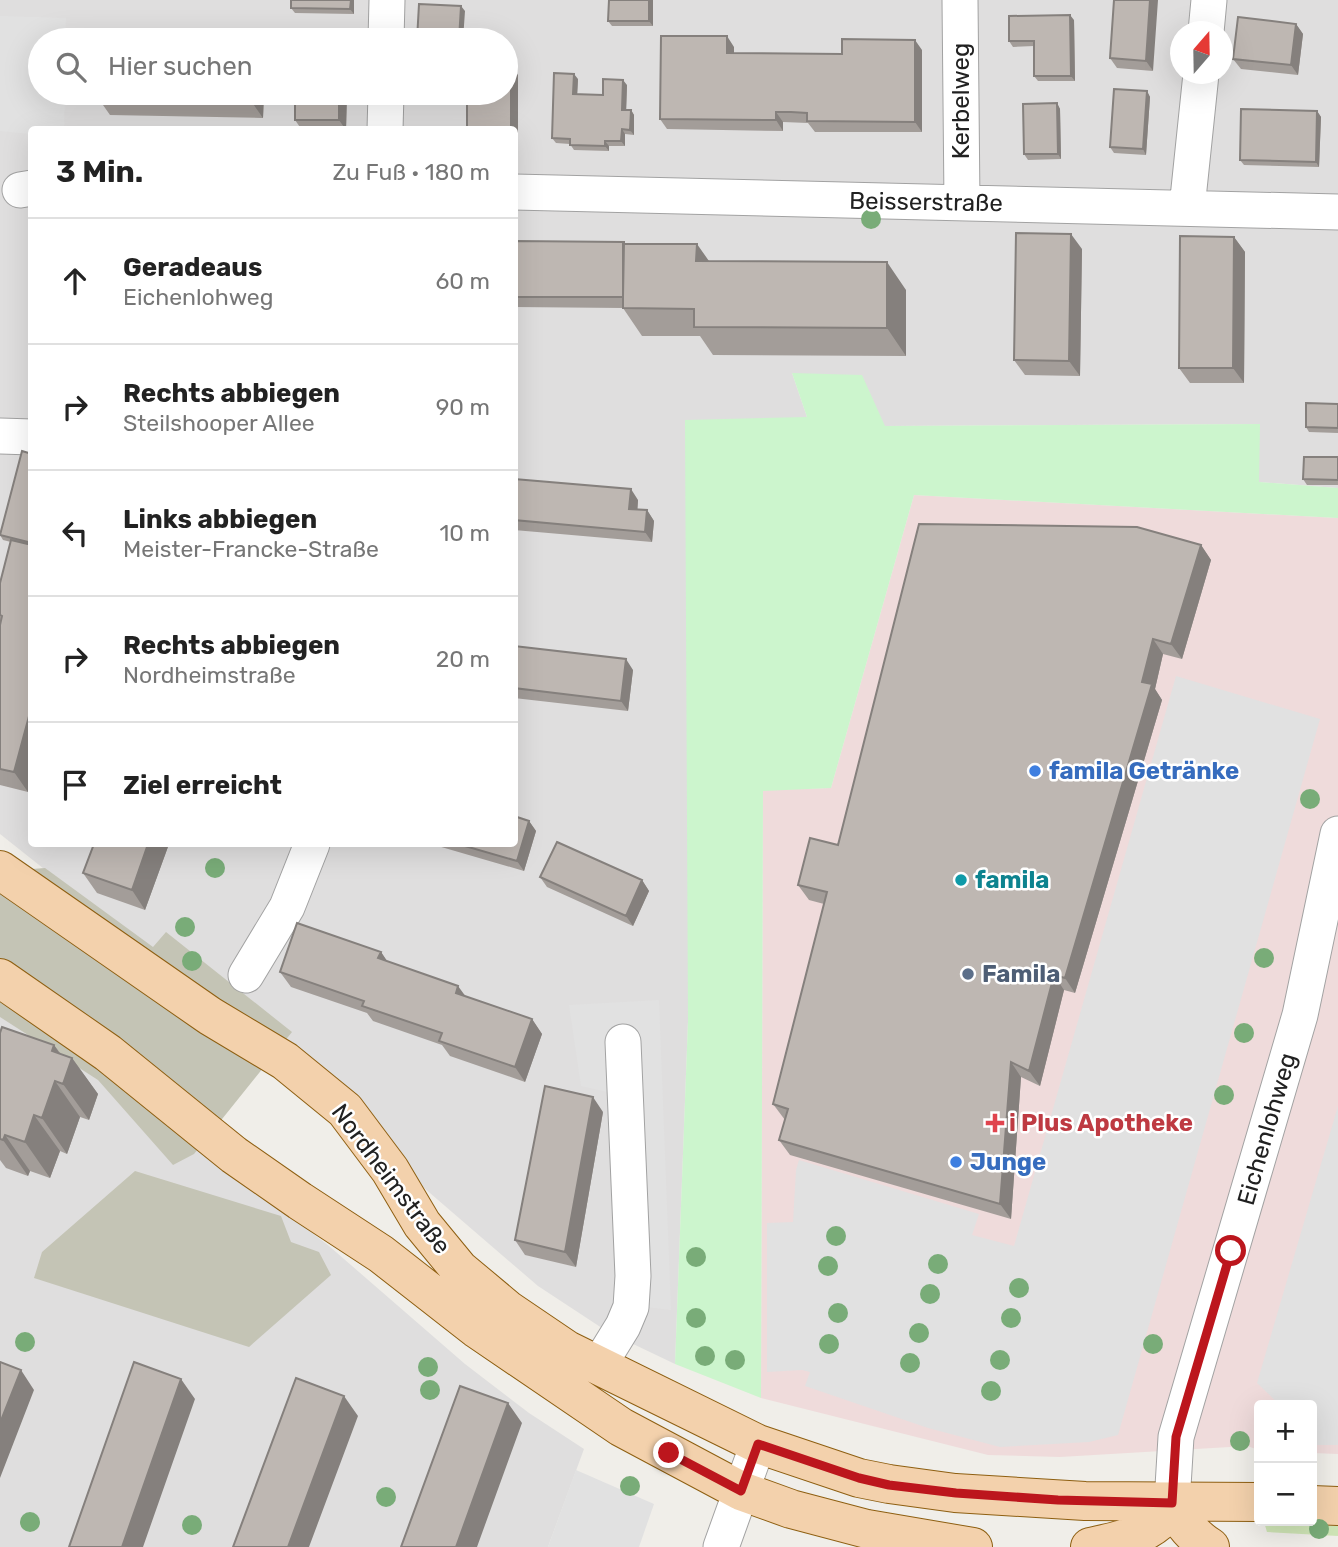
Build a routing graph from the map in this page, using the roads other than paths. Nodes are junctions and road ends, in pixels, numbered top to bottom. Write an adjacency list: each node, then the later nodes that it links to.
1 (387, 0): 5 (street)
2 (960, 0): 10 (street, Kerbelweg)
3 (1209, 0): 4 (street)
4 (1207, 21)
5 (386, 28)
6 (1200, 84): 11 (street)
7 (386, 105): 8 (street)
8 (385, 126)
9 (518, 192): 10 (street, Beisserstraße)
10 (962, 203): 11 (street, Beisserstraße)
11 (1186, 208): 12 (street, Beisserstraße)
12 (1338, 212)
13 (0, 436): 14 (street)
14 (28, 437)
15 (1338, 834): 18 (street, Eichenlohweg)
16 (311, 847): 19 (street)
17 (0, 870): 22 (main road, Nordheimstraße)
18 (1325, 953): 26 (street, Eichenlohweg)
19 (246, 975)
20 (0, 978): 24 (main road, Nordheimstraße)
21 (623, 1042): 22 (street)
22 (599, 1365): 23 (main road, Nordheimstraße)
23 (758, 1444): 24 (street); 26 (main road, Nordheimstraße)
24 (741, 1491): 29 (street); 30 (main road, Nordheimstraße)
25 (1254, 1502): 26 (main road, Nordheimstraße)
26 (1172, 1503): 31 (main road); 32 (main road)
27 (1317, 1505): 28 (main road)
28 (1338, 1506)
29 (721, 1547)
30 (974, 1547)
31 (1090, 1547)
32 (1210, 1547)

